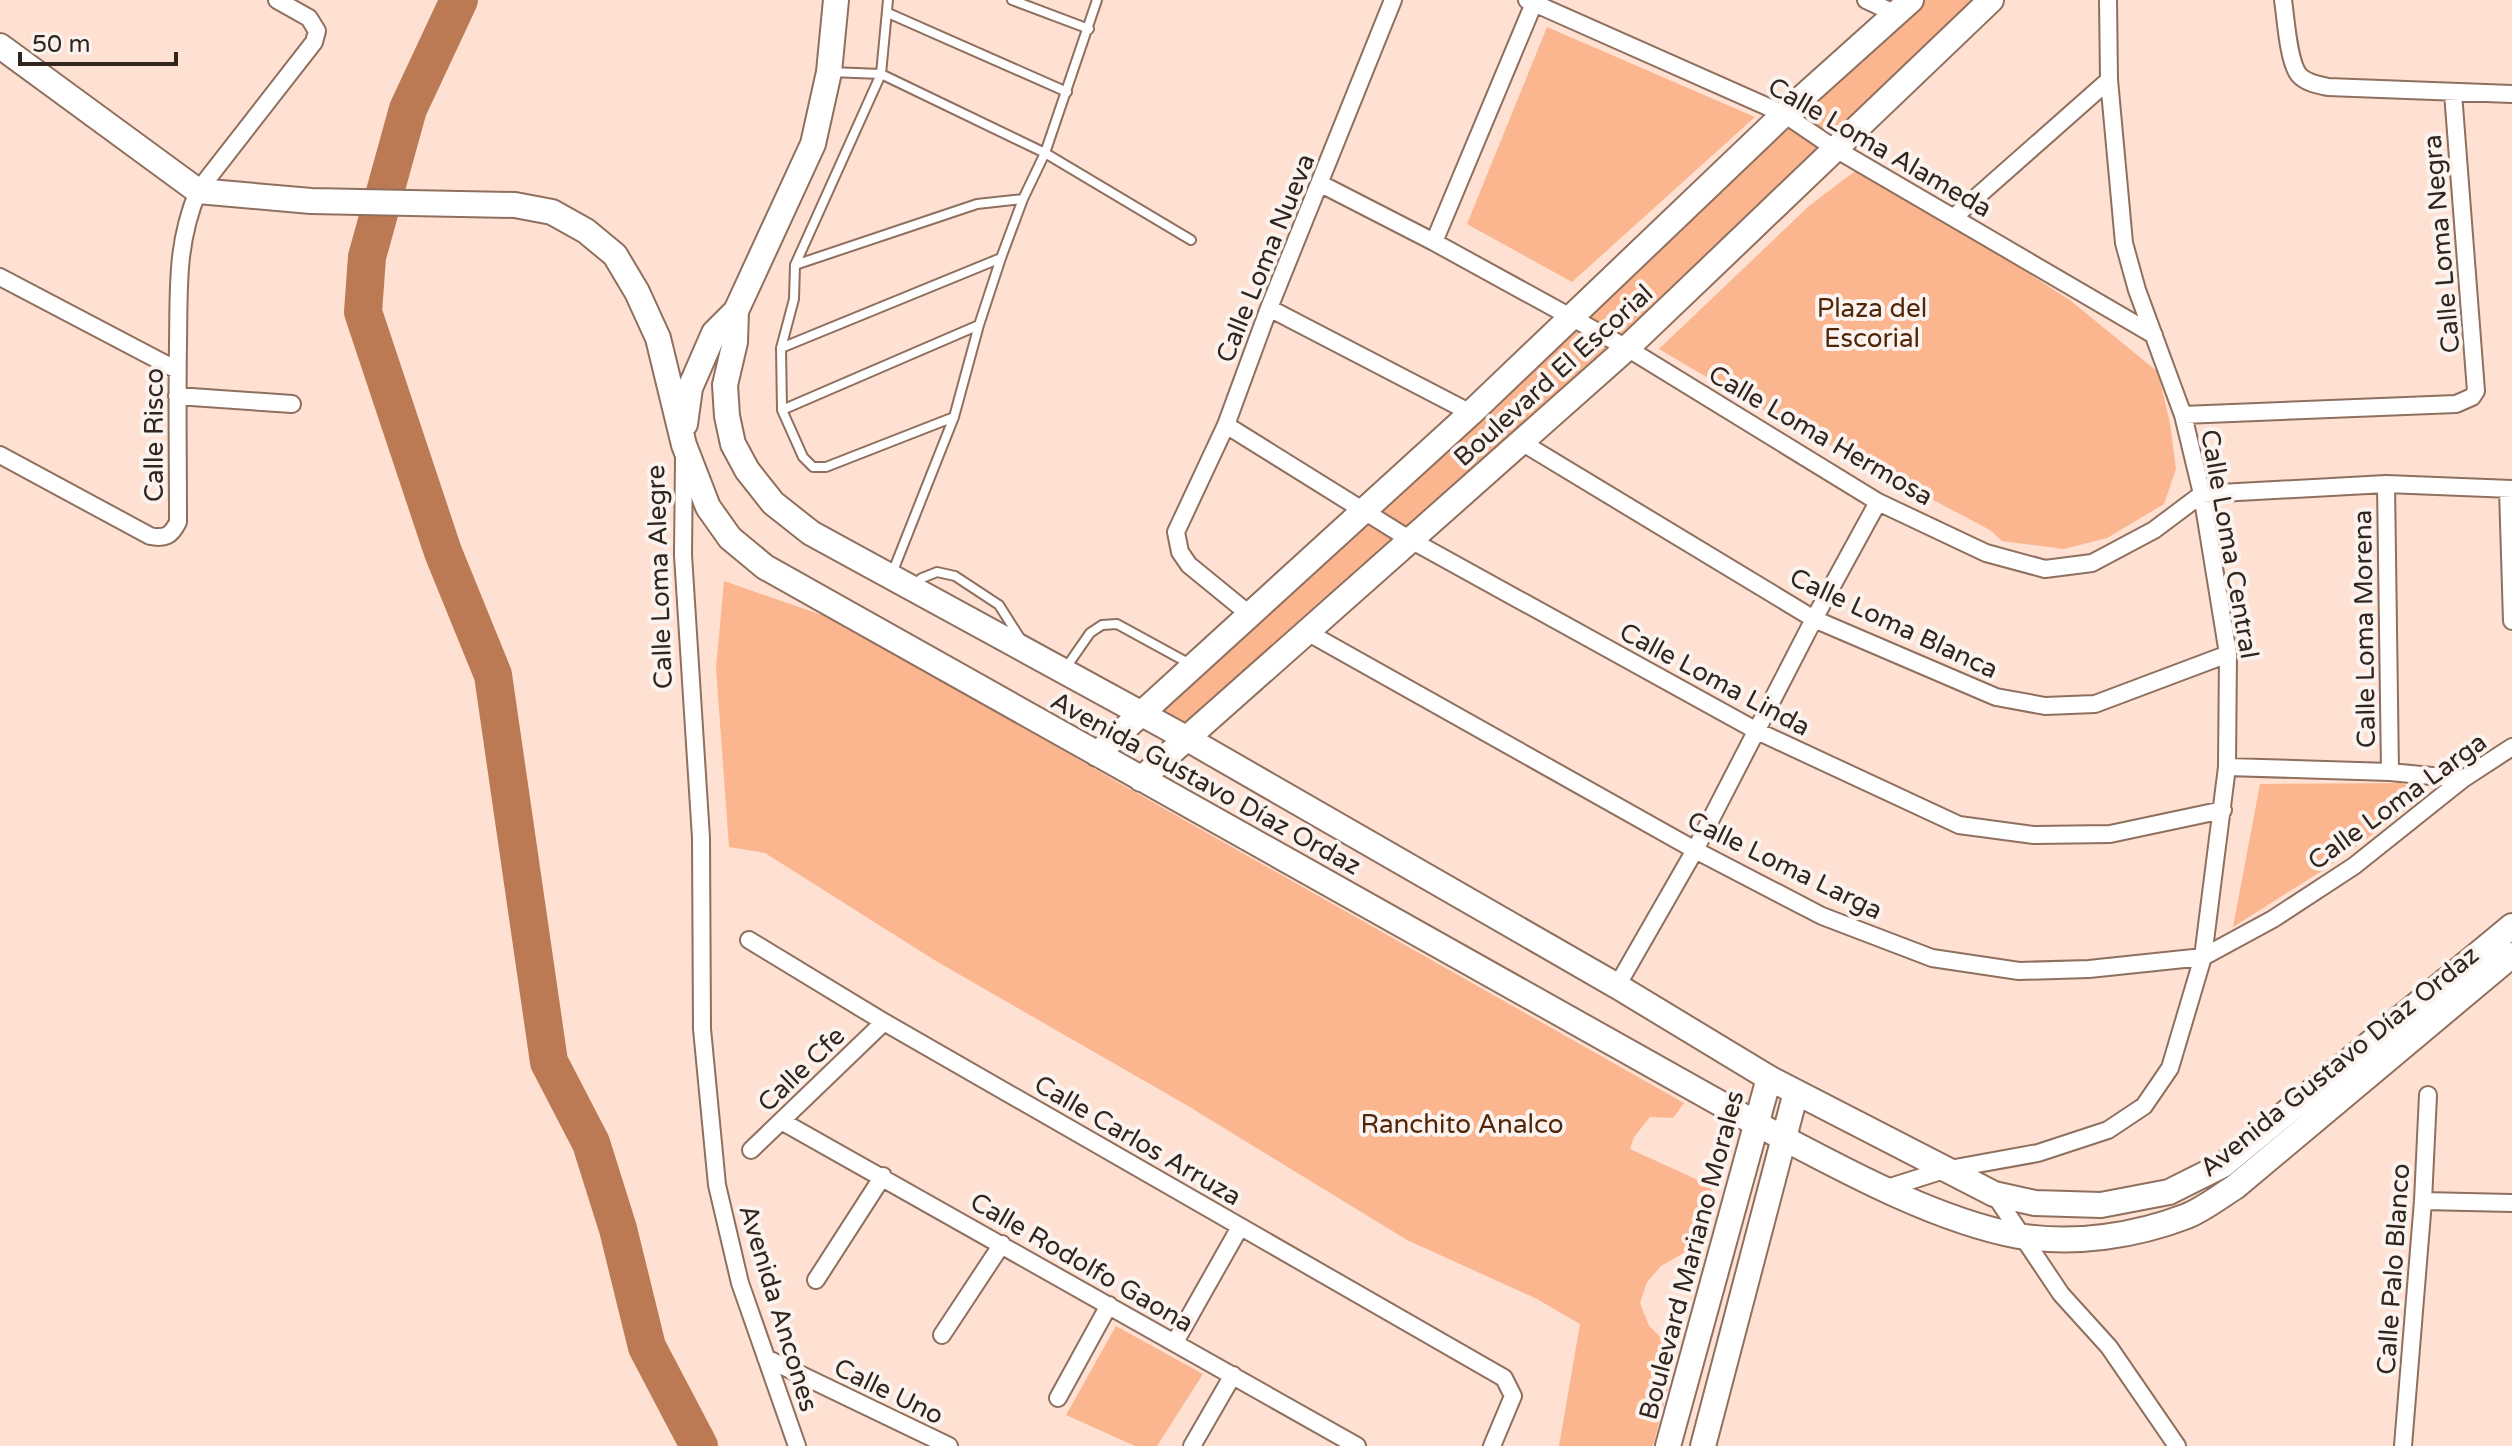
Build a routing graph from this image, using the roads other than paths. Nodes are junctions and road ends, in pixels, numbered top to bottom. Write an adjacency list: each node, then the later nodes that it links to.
1 (277, 0): 26 (street, Calle Risco)
2 (836, 0): 16 (street, Calle Loma Alegre)
3 (888, 0): 13 (lane)
4 (1012, 0): 14 (lane)
5 (1097, 0): 14 (lane)
6 (1393, 0): 25 (street, Calle Loma Nueva)
7 (1866, 0): 12 (street)
8 (1991, 0): 23 (street, Boulevard El Escorial)
9 (2108, 0): 18 (street, Calle Loma Central)
10 (2283, 0): 20 (street)
11 (1530, 2): 22 (street, Calle Loma Alameda); 30 (street)
12 (1904, 7): 22 (street, Boulevard El Escorial)
13 (888, 13): 17 (lane); 19 (lane)
14 (1089, 29): 19 (lane)
15 (0, 46): 26 (street)
16 (829, 72): 17 (lane); 35 (street, Calle Loma Alegre)
17 (881, 74): 24 (lane); 32 (lane)
18 (2109, 80): 28 (street); 38 (street, Calle Loma Central)
19 (1067, 92): 24 (lane)
20 (2453, 93): 21 (street); 46 (street, Calle Loma Negra)
21 (2512, 94)
22 (1784, 114): 23 (street, Calle Loma Alameda); 36 (street, Boulevard El Escorial)
23 (1834, 148): 28 (street, Calle Loma Alameda); 40 (street, Boulevard El Escorial)
24 (1045, 153): 27 (lane); 29 (lane)
25 (1321, 184): 30 (street, Calle Loma Hermosa); 34 (street, Calle Loma Nueva)
26 (198, 191): 41 (street, Calle Risco); 50 (street, Avenida Gustavo Díaz Ordaz)
27 (1023, 199): 31 (lane); 32 (lane)
28 (1954, 217): 38 (street, Calle Loma Alameda)
29 (1191, 240)
30 (1434, 242): 36 (street, Calle Loma Hermosa)
31 (1001, 258): 37 (lane); 39 (lane)
32 (795, 265): 39 (lane)
33 (0, 277): 41 (street)
34 (1269, 308): 45 (street); 48 (street, Calle Loma Nueva)
35 (736, 311): 50 (street, Calle Loma Alegre); 58 (street, Avenida Gustavo Díaz Ordaz)
36 (1573, 318): 40 (street, Calle Loma Hermosa); 45 (street, Boulevard El Escorial)
37 (979, 325): 44 (lane); 47 (lane)
38 (2154, 335): 46 (street, Calle Loma Central)
39 (781, 348): 44 (lane)
40 (1627, 348): 49 (street, Boulevard El Escorial); 55 (street, Calle Loma Hermosa)
41 (177, 370): 42 (street, Calle Risco)
42 (177, 396): 43 (street); 51 (street, Calle Risco)
43 (292, 404)
44 (782, 410): 47 (lane)
45 (1471, 413): 56 (street, Boulevard El Escorial)
46 (2183, 415): 54 (street, Calle Loma Central)
47 (954, 417): 58 (lane)
48 (1226, 425): 56 (street, Calle Loma Linda); 59 (street, Calle Loma Nueva)
49 (1523, 443): 57 (street, Boulevard El Escorial); 60 (street, Calle Loma Blanca)
50 (684, 445): 70 (street, Avenida Gustavo Díaz Ordaz); 92 (street, Calle Loma Alegre)
51 (0, 455)
52 (2386, 484): 53 (street); 54 (street); 72 (street, Calle Loma Morena)
53 (2510, 489): 61 (street)
54 (2202, 494): 55 (street, Calle Loma Hermosa); 63 (street, Calle Loma Central)
55 (1878, 502): 60 (street)
56 (1364, 510): 57 (street, Calle Loma Linda); 59 (street, Boulevard El Escorial)
57 (1409, 539): 62 (street, Boulevard El Escorial); 67 (street, Calle Loma Linda)
58 (901, 582): 65 (street, Avenida Gustavo Díaz Ordaz)
59 (1249, 614): 64 (street, Boulevard El Escorial)
60 (1814, 619): 63 (street, Calle Loma Blanca); 67 (street)
61 (2512, 621)
62 (1307, 632): 68 (street, Boulevard El Escorial); 76 (street, Calle Loma Larga)
63 (2228, 654): 71 (street, Calle Loma Central)
64 (1193, 665): 65 (lane); 66 (street, Boulevard El Escorial)
65 (1064, 671): 66 (street, Avenida Gustavo Díaz Ordaz)
66 (1140, 713): 68 (street, Avenida Gustavo Díaz Ordaz); 70 (street, Boulevard El Escorial)
67 (1757, 731): 75 (street, Calle Loma Linda); 76 (street)
68 (1186, 738): 73 (street, Boulevard El Escorial); 81 (street, Avenida Gustavo Díaz Ordaz)
69 (2512, 747): 74 (street, Calle Loma Larga)
70 (1097, 754): 73 (street, Avenida Gustavo Díaz Ordaz)
71 (2227, 767): 72 (street); 75 (street, Calle Loma Central)
72 (2390, 772): 74 (street)
73 (1141, 779): 87 (street, Avenida Gustavo Díaz Ordaz)
74 (2463, 779): 80 (street, Calle Loma Larga)
75 (2223, 810): 80 (street, Calle Loma Central)
76 (1695, 850): 80 (street, Calle Loma Larga); 81 (street)
77 (2512, 926): 94 (street, Avenida Gustavo Díaz Ordaz)
78 (749, 940): 82 (street, Calle Carlos Arruza)
79 (2512, 955): 98 (street, Avenida Gustavo Díaz Ordaz)
80 (2203, 957): 90 (street, Calle Loma Central)
81 (1617, 986): 83 (street, Avenida Gustavo Díaz Ordaz)
82 (884, 1022): 86 (street, Calle Cfe); 97 (street, Calle Carlos Arruza)
83 (1769, 1078): 84 (street, Avenida Gustavo Díaz Ordaz); 87 (street, Boulevard Mariano Morales)
84 (1796, 1092): 88 (street); 90 (street, Avenida Gustavo Díaz Ordaz)
85 (2428, 1095): 95 (street, Calle Palo Blanco)
86 (783, 1122): 89 (street, Calle Cfe); 91 (street, Calle Rodolfo Gaona)
87 (1755, 1123): 88 (street, Avenida Gustavo Díaz Ordaz); 112 (street, Boulevard Mariano Morales)
88 (1782, 1137): 93 (street, Avenida Gustavo Díaz Ordaz); 113 (street)
89 (751, 1150)
90 (1944, 1170): 93 (street, Calle Loma Central); 94 (street, Avenida Gustavo Díaz Ordaz)
91 (883, 1176): 99 (street, Calle Rodolfo Gaona); 100 (street)
92 (717, 1185): 104 (street, Avenida Ancones)
93 (1884, 1189): 98 (street, Avenida Gustavo Díaz Ordaz)
94 (1994, 1194): 98 (street)
95 (2423, 1201): 96 (street); 115 (street, Calle Palo Blanco)
96 (2512, 1203)
97 (1240, 1227): 103 (street); 111 (street, Calle Carlos Arruza)
98 (2020, 1236): 114 (street)
99 (1002, 1244): 101 (street, Calle Rodolfo Gaona); 102 (street)
100 (816, 1280)
101 (1109, 1305): 103 (street, Calle Rodolfo Gaona); 106 (street)
102 (942, 1335)
103 (1175, 1342): 105 (street, Calle Rodolfo Gaona)
104 (766, 1358): 108 (street, Avenida Ancones); 109 (street, Calle Uno)
105 (1233, 1375): 107 (street, Calle Rodolfo Gaona); 110 (street)
106 (1058, 1398)
107 (1347, 1443)
108 (797, 1446)
109 (949, 1446)
110 (1192, 1446)
111 (1492, 1446)
112 (1668, 1446)
113 (1703, 1446)
114 (2177, 1446)
115 (2403, 1446)

